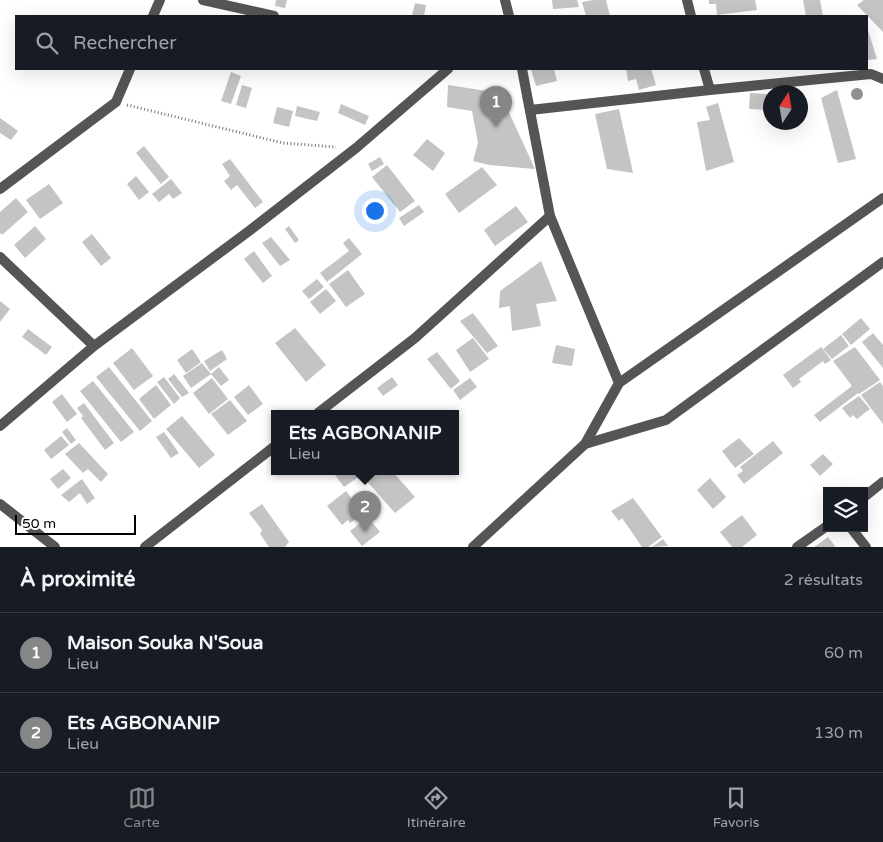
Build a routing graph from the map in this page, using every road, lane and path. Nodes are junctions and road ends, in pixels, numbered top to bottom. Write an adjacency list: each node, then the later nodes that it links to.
1 (160, 0): 5 (street)
2 (203, 0): 6 (street)
3 (505, 0): 7 (street)
4 (687, 0): 8 (street)
5 (153, 15)
6 (270, 15)
7 (509, 15)
8 (691, 15)
9 (130, 70): 15 (street)
10 (447, 70): 17 (street)
11 (522, 70): 16 (street)
12 (704, 70): 14 (street)
13 (883, 79): 14 (street)
14 (710, 90): 16 (street)
15 (116, 102): 17 (path); 18 (street)
16 (530, 110): 20 (street)
17 (356, 148): 23 (street)
18 (0, 190)
19 (883, 198): 24 (street)
20 (550, 216): 24 (street); 25 (street)
21 (0, 257): 23 (street)
22 (883, 262): 27 (street)
23 (94, 346): 26 (street)
24 (620, 383): 27 (street)
25 (322, 410)
26 (0, 426)
27 (585, 444): 36 (street)
28 (271, 449): 35 (street)
29 (883, 482): 30 (street)
30 (868, 494)
31 (2, 508): 34 (street)
32 (823, 529): 37 (street)
33 (854, 532): 38 (street)
34 (55, 547)
35 (145, 547)
36 (473, 547)
37 (797, 547)
38 (866, 547)

